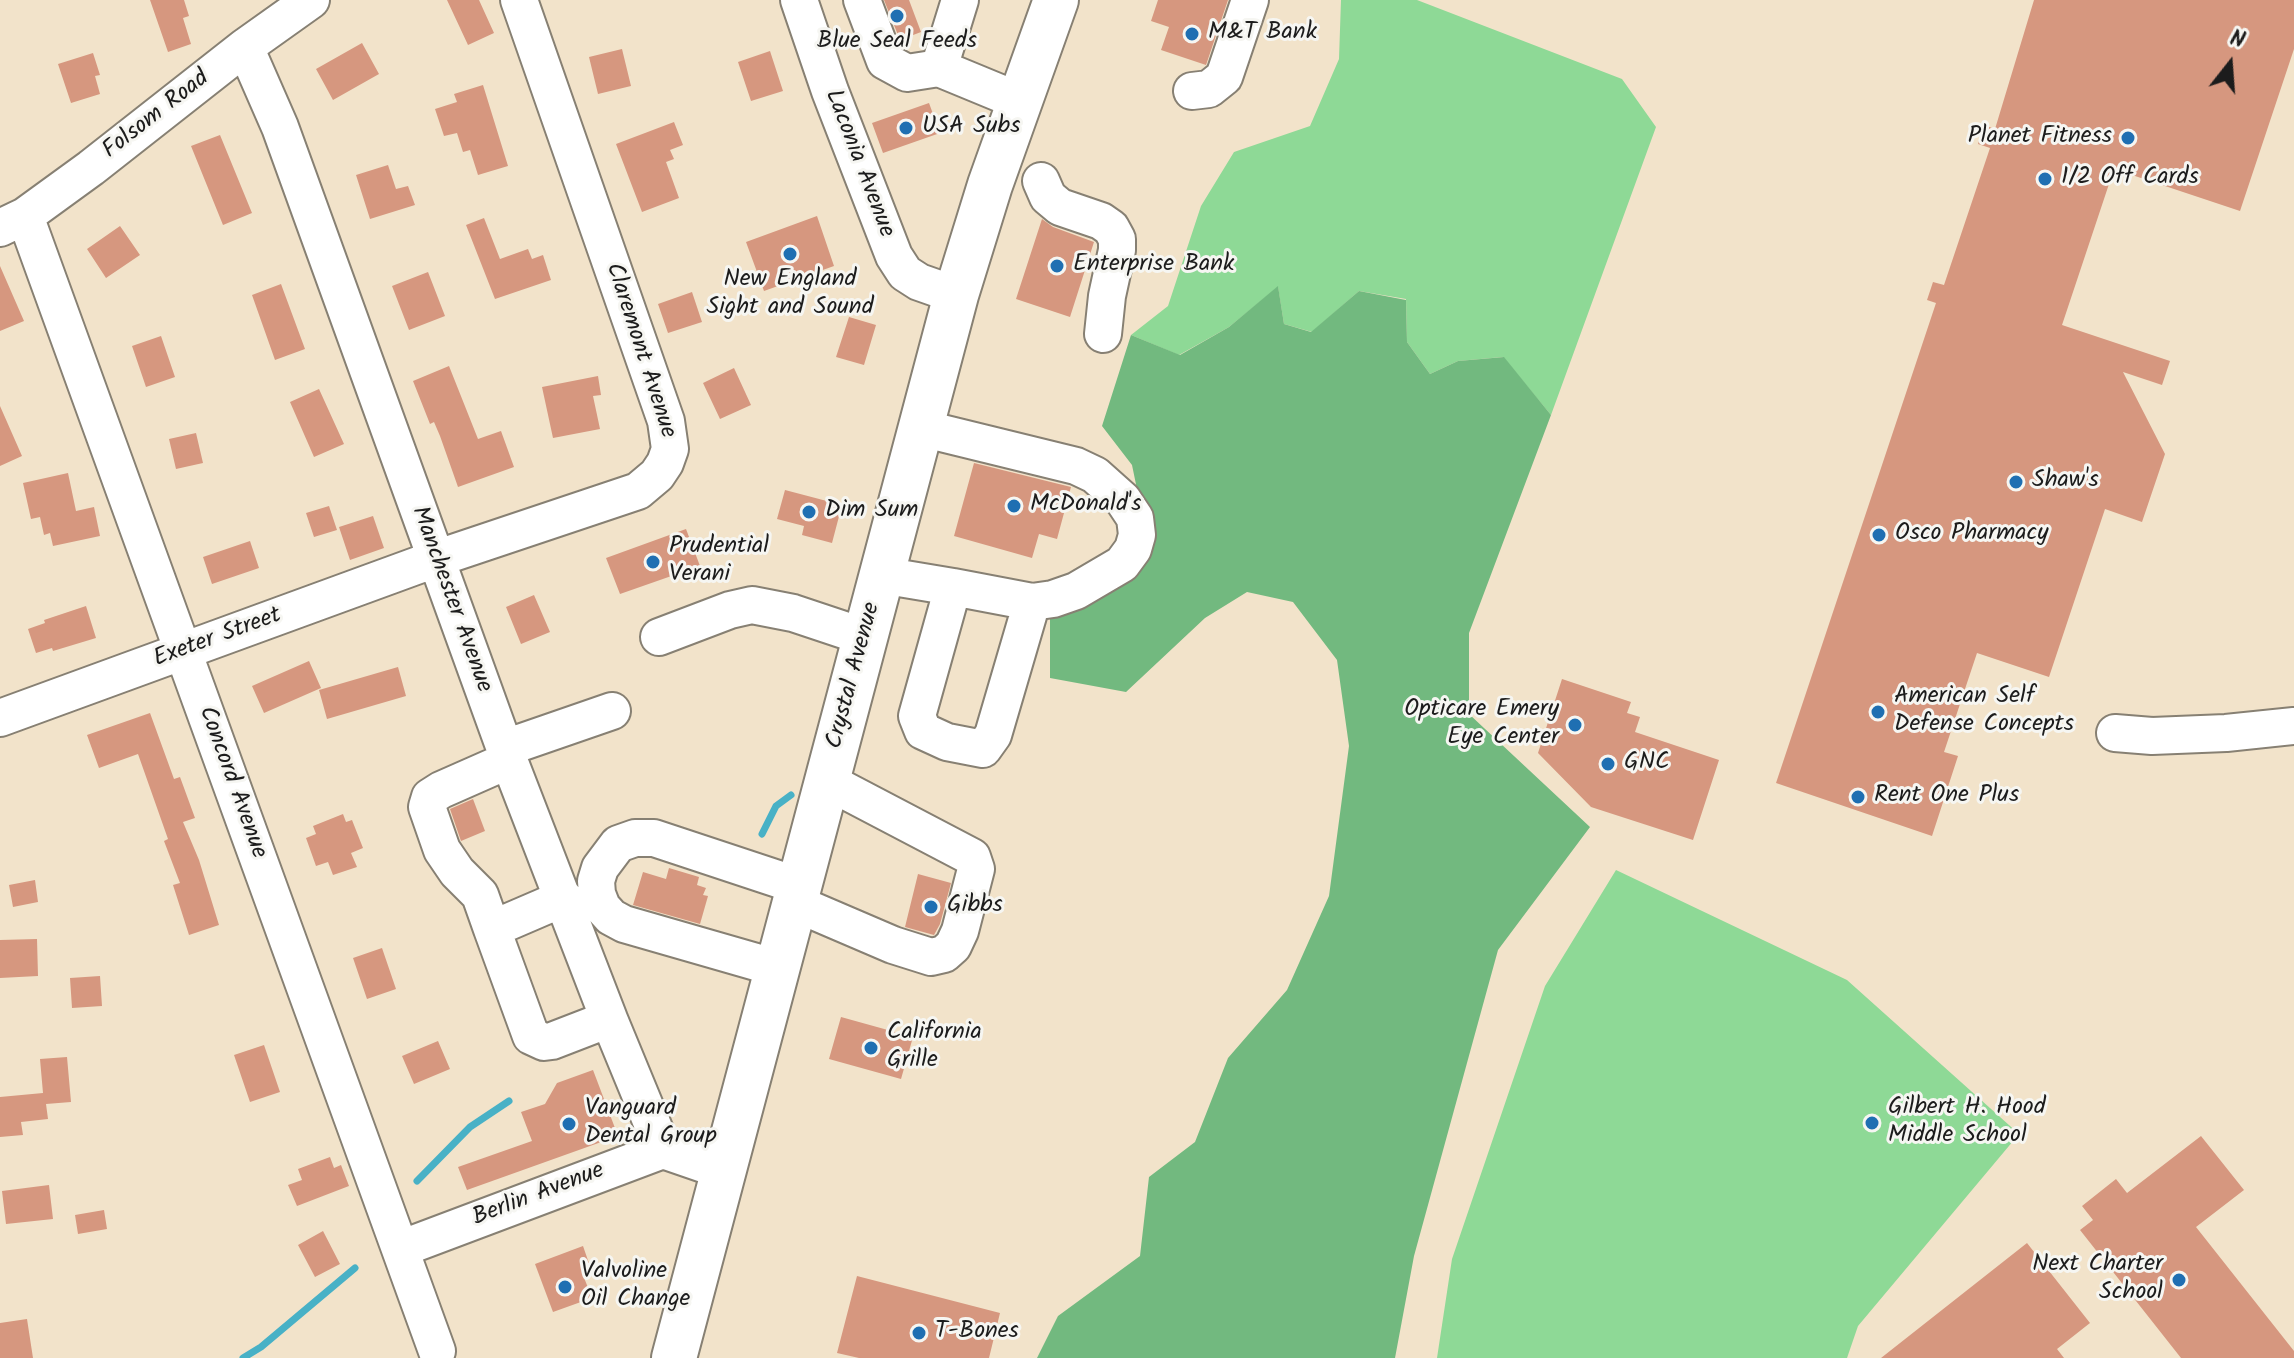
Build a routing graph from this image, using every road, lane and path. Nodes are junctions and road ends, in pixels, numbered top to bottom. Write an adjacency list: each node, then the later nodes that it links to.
1 (311, 0): 8 (street, Folsom Road)
2 (519, 0): 17 (street, Claremont Avenue)
3 (799, 0): 14 (street, Laconia Avenue)
4 (862, 0): 9 (street)
5 (960, 0): 9 (street)
6 (1056, 0): 11 (main road, Crystal Avenue)
7 (1250, 0): 10 (street)
8 (245, 47): 13 (street, Folsom Road); 17 (street, Manchester Avenue)
9 (939, 68): 11 (street)
10 (1192, 91)
11 (1019, 101): 14 (main road, Crystal Avenue)
12 (1041, 181): 15 (street)
13 (10, 215): 23 (street, Concord Avenue)
14 (956, 295): 16 (main road, Crystal Avenue)
15 (1103, 334)
16 (921, 428): 18 (main road, Crystal Avenue); 20 (street)
17 (435, 559): 23 (street, Exeter Street); 28 (street, Manchester Avenue)
18 (881, 575): 19 (street); 22 (main road, Crystal Avenue)
19 (953, 587): 20 (street); 20 (street)
20 (1032, 602)
21 (659, 637): 22 (street)
22 (865, 637): 29 (main road, Crystal Avenue)
23 (183, 651): 25 (street, Exeter Street); 37 (street, Concord Avenue)
24 (612, 711): 28 (street)
25 (0, 718)
26 (2294, 726): 27 (street)
27 (2115, 733)
28 (507, 754): 31 (street, Manchester Avenue); 32 (street)
29 (827, 781): 30 (main road, Crystal Avenue); 30 (street)
30 (797, 894): 33 (main road, Crystal Avenue); 33 (street)
31 (564, 898): 32 (street); 34 (street, Manchester Avenue)
32 (492, 929): 34 (street)
33 (777, 968): 36 (main road, Crystal Avenue)
34 (609, 1019): 35 (street, Manchester Avenue)
35 (663, 1150): 36 (street); 37 (street, Berlin Avenue)
36 (724, 1171): 39 (main road, Crystal Avenue)
37 (400, 1249): 38 (street, Concord Avenue)
38 (437, 1351)
39 (674, 1358)

